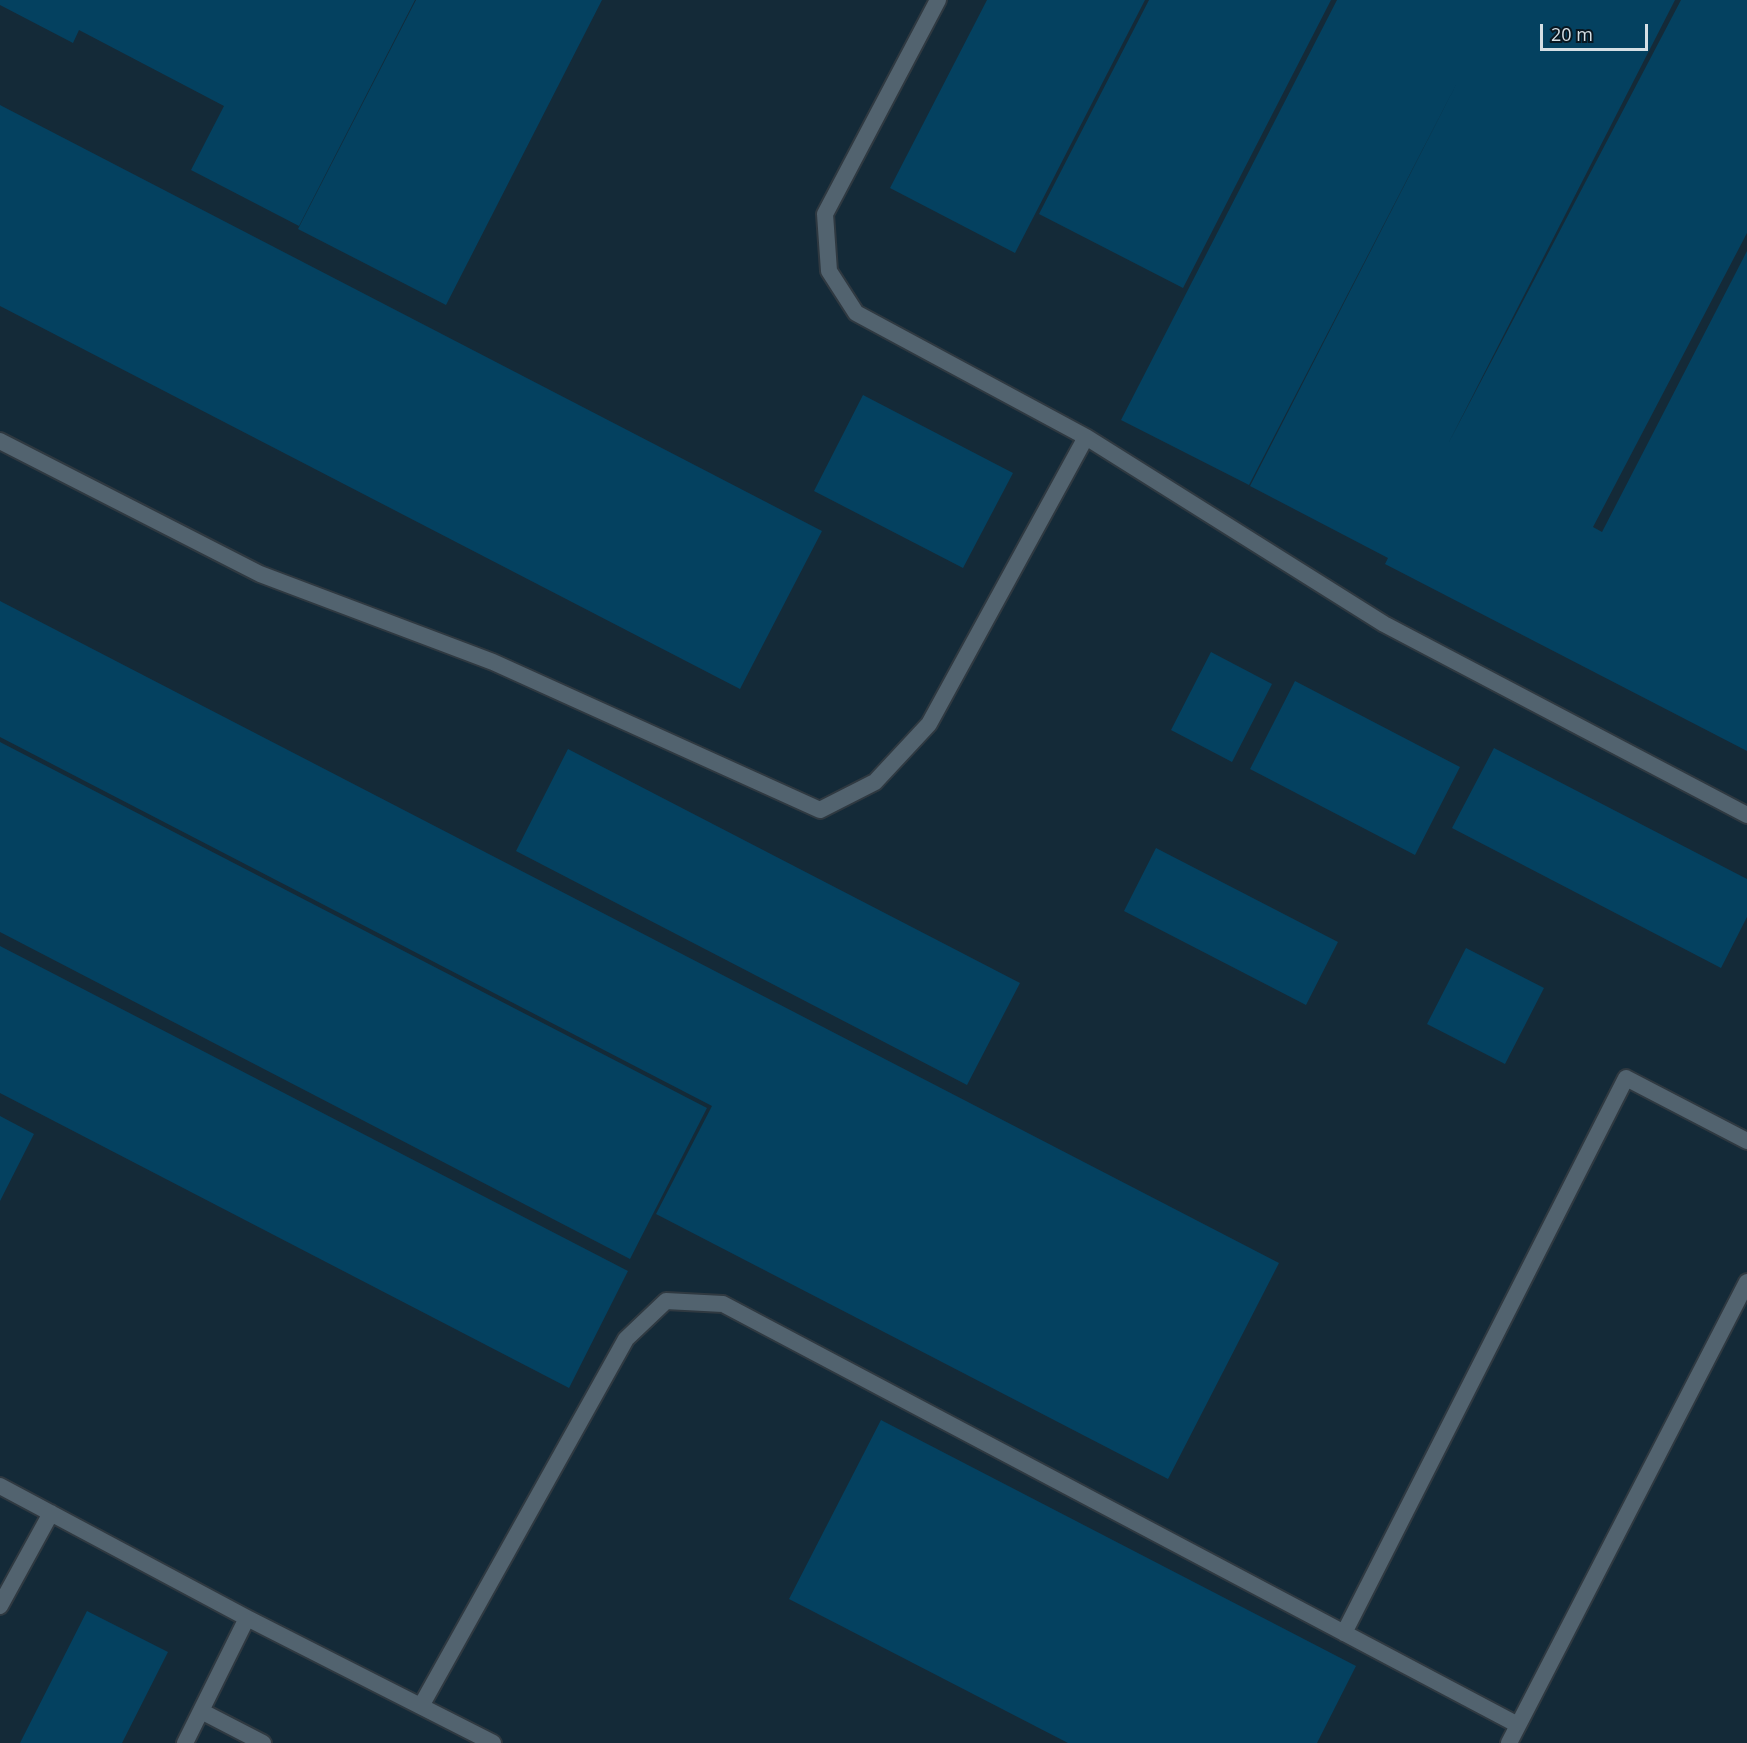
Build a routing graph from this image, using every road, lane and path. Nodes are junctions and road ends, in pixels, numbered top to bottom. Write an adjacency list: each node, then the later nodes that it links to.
1 (938, 0): 2 (lane)
2 (1086, 437): 3 (lane); 4 (lane)
3 (0, 441)
4 (1747, 815)
5 (1747, 1141): 11 (lane)
6 (1747, 1282): 14 (lane)
7 (0, 1486): 8 (lane)
8 (51, 1513): 9 (lane); 10 (lane)
9 (0, 1605)
10 (247, 1618): 12 (lane); 13 (lane)
11 (1344, 1633): 12 (lane); 14 (lane)
12 (420, 1706): 17 (lane)
13 (201, 1711): 15 (lane); 16 (lane)
14 (1518, 1725): 18 (lane)
15 (185, 1743)
16 (263, 1743)
17 (492, 1743)
18 (1509, 1743)

